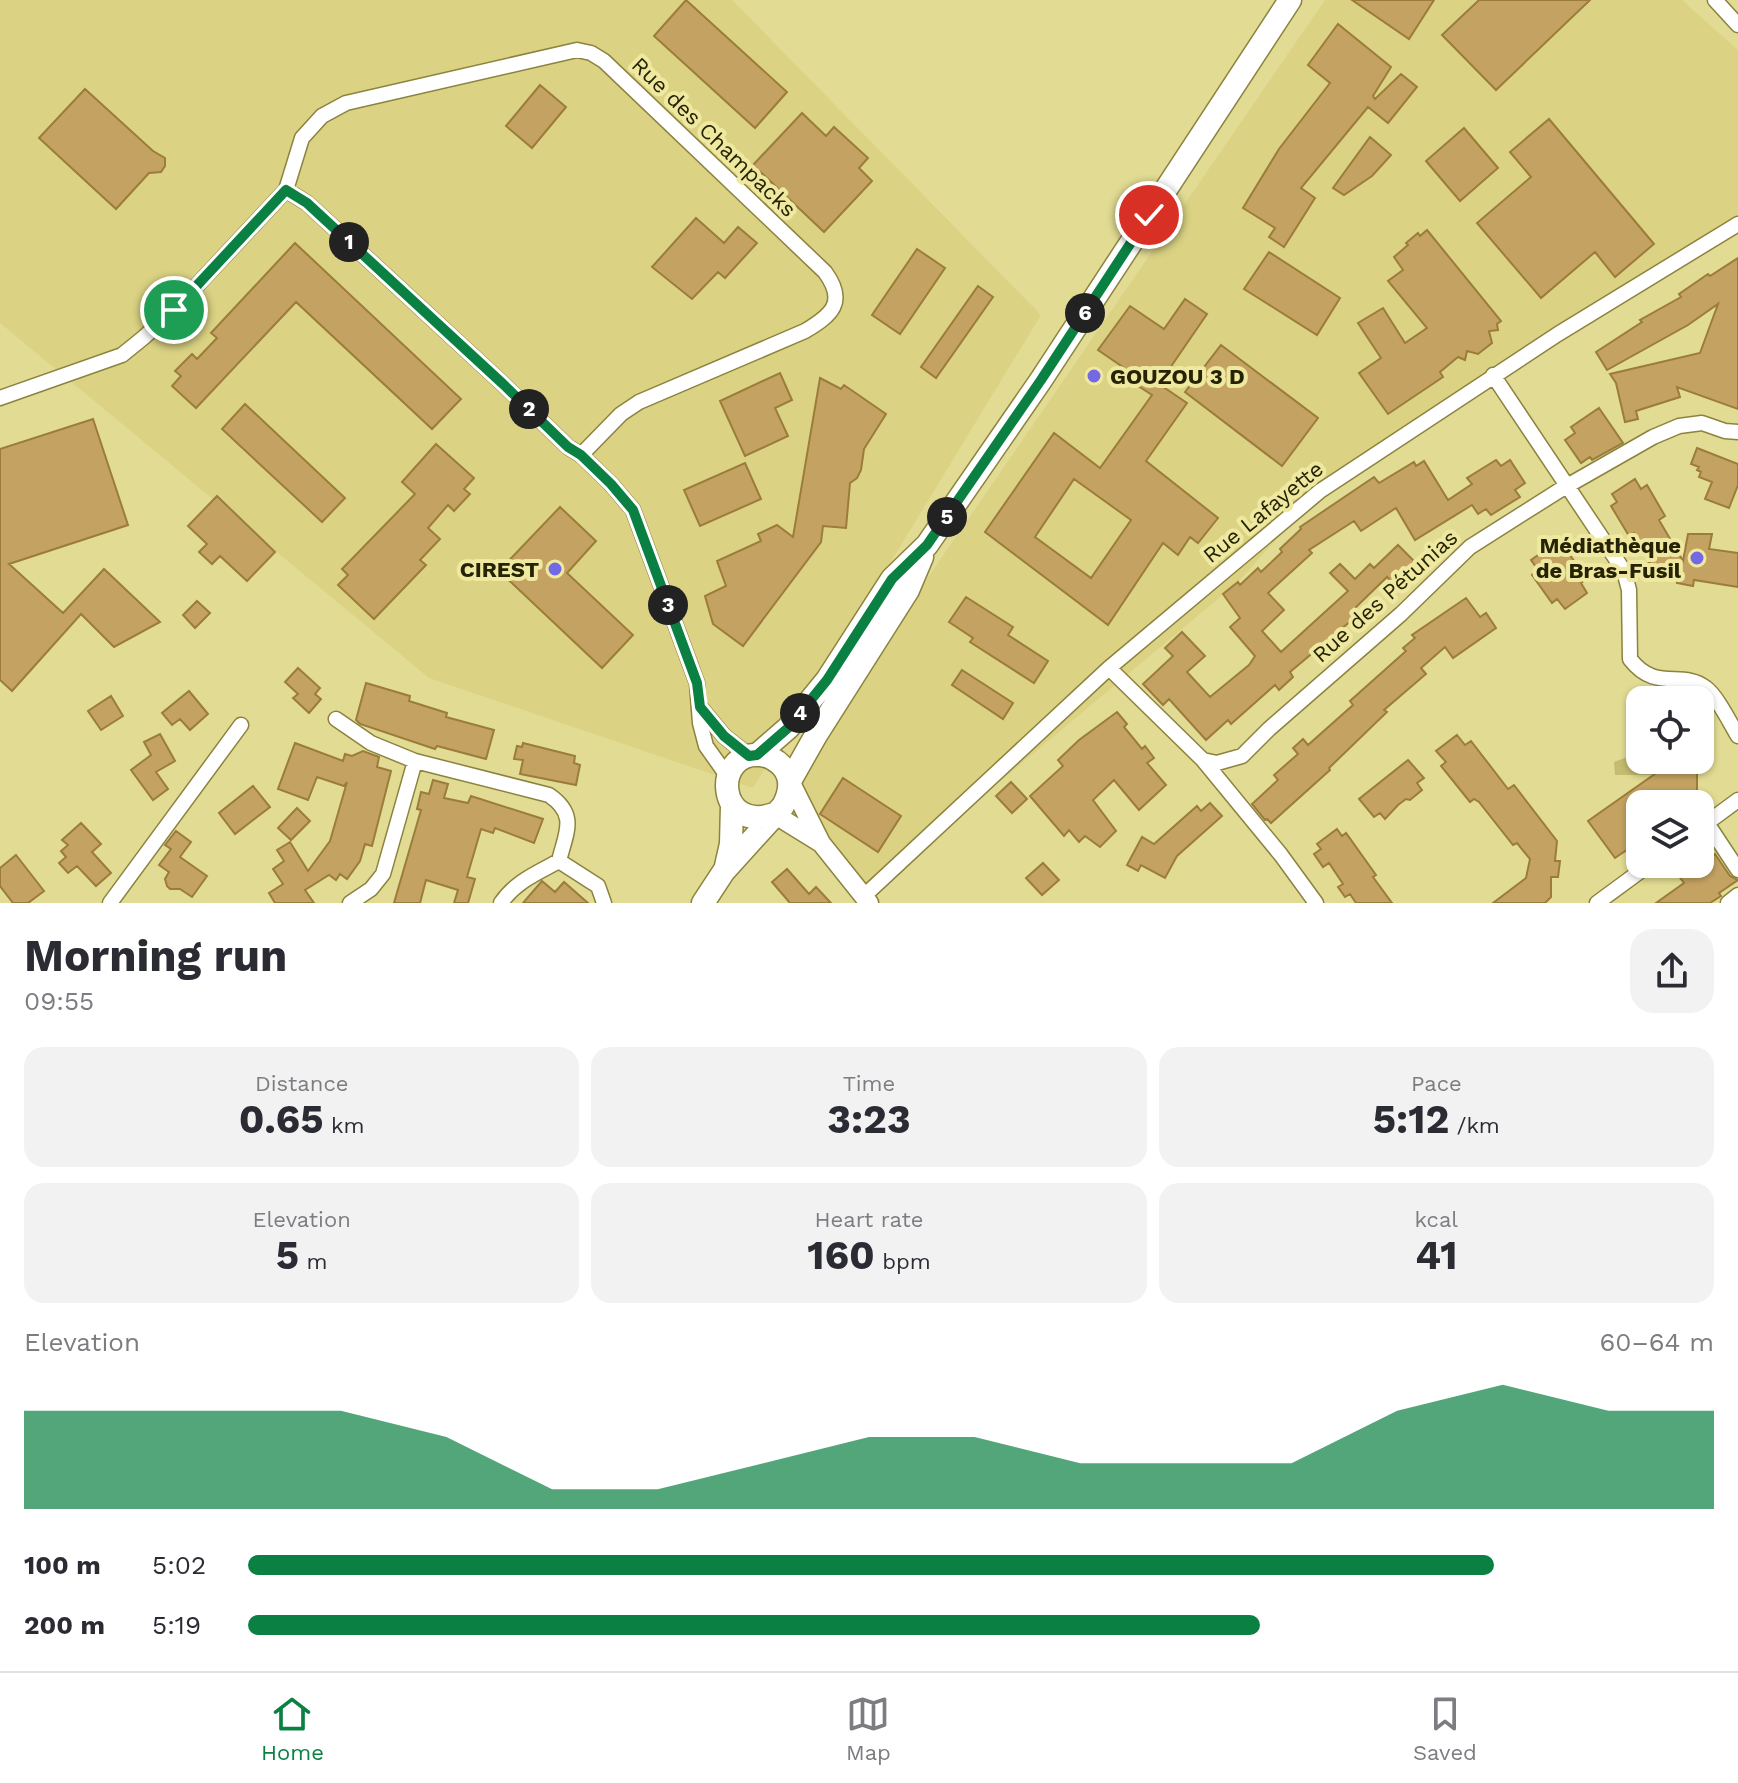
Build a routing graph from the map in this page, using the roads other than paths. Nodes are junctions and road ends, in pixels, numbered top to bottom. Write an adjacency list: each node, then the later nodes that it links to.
1 (1278, 0): 5 (main road)
2 (1290, 0): 5 (main road)
3 (1715, 0): 4 (street)
4 (1738, 25)
5 (1257, 49): 14 (main road)
6 (286, 190): 9 (street); 12 (street); 12 (street, Rue des Champacks)
7 (1738, 224): 8 (street, Rue Lafayette)
8 (1493, 375): 13 (street); 15 (street, Rue Lafayette)
9 (0, 398)
10 (1732, 431): 11 (street, Rue des Pétunias); 13 (street, Rue des Pétunias)
11 (1738, 445)
12 (581, 455): 16 (street)
13 (1568, 486): 19 (street); 21 (street, Rue des Pétunias)
14 (927, 545): 20 (main road); 24 (main road)
15 (1109, 668): 21 (street); 36 (street, Rue Lafayette)
16 (700, 707): 20 (street); 23 (street)
17 (336, 719): 22 (street)
18 (241, 725): 37 (street)
19 (1738, 736)
20 (753, 756): 23 (main road); 24 (main road)
21 (1203, 760): 42 (street)
22 (415, 761): 31 (street); 38 (street)
23 (728, 777): 26 (main road)
24 (790, 781): 27 (main road); 30 (street)
25 (1738, 800): 28 (street)
26 (732, 805): 27 (main road); 33 (main road)
27 (774, 814): 30 (street); 33 (main road)
28 (1714, 818)
29 (1714, 840): 32 (street)
30 (821, 843): 36 (street)
31 (559, 861): 39 (street); 40 (street)
32 (1738, 870)
33 (724, 871): 41 (main road)
34 (1631, 878): 43 (street)
35 (1738, 895): 44 (street)
36 (866, 900)
37 (110, 903)
38 (350, 903)
39 (501, 903)
40 (604, 903)
41 (703, 903)
42 (1316, 903)
43 (1597, 903)
44 (1728, 903)

